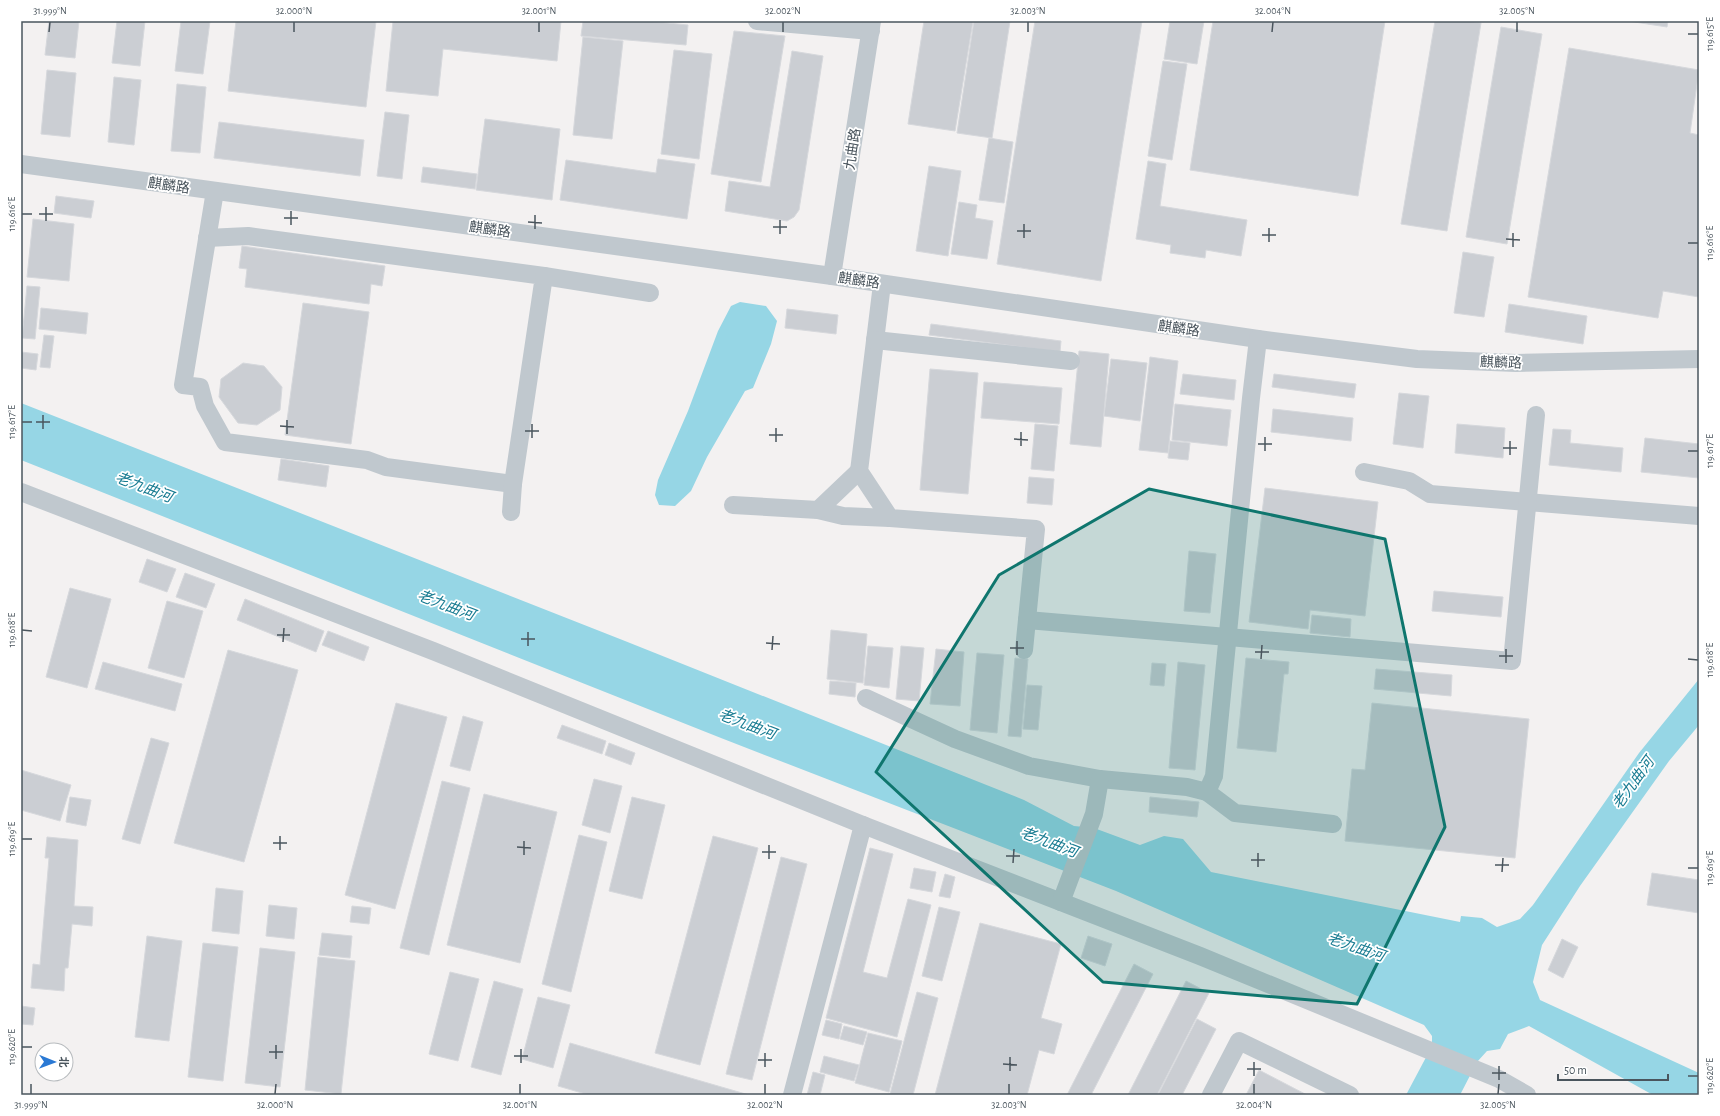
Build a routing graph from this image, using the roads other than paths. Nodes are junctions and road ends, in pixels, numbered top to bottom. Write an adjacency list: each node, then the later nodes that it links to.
1 (757, 21): 2 (street)
2 (871, 26): 7 (street, 九曲路)
3 (21, 164): 4 (street, 麒麟路)
4 (215, 191): 5 (street); 7 (street, 麒麟路)
5 (207, 238): 6 (street); 17 (street)
6 (544, 276): 9 (street); 17 (street)
7 (832, 276): 8 (street, 麒麟路)
8 (882, 284): 10 (street, 麒麟路); 11 (street)
9 (650, 293)
10 (1258, 339): 12 (street, 麒麟路); 26 (street)
11 (875, 340): 13 (street); 15 (street)
12 (1699, 359)
13 (1071, 361)
14 (1536, 415): 19 (street)
15 (859, 471): 21 (street); 24 (street)
16 (1364, 472): 19 (street)
17 (513, 484): 22 (street)
18 (21, 492): 32 (street)
19 (1528, 503): 23 (street); 26 (street)
20 (733, 505): 21 (street)
21 (818, 510): 24 (street)
22 (511, 512)
23 (1699, 516)
24 (890, 518): 25 (street)
25 (1027, 620): 26 (street); 27 (street)
26 (1228, 637): 30 (street)
27 (1024, 650)
28 (866, 698): 29 (street)
29 (1100, 779): 30 (street); 33 (street)
30 (1207, 792): 31 (street)
31 (1333, 824)
32 (863, 825): 33 (street); 34 (street)
33 (1061, 902): 37 (street)
34 (792, 1095)
35 (1211, 1095): 36 (street)
36 (1350, 1095)
37 (1527, 1095)

